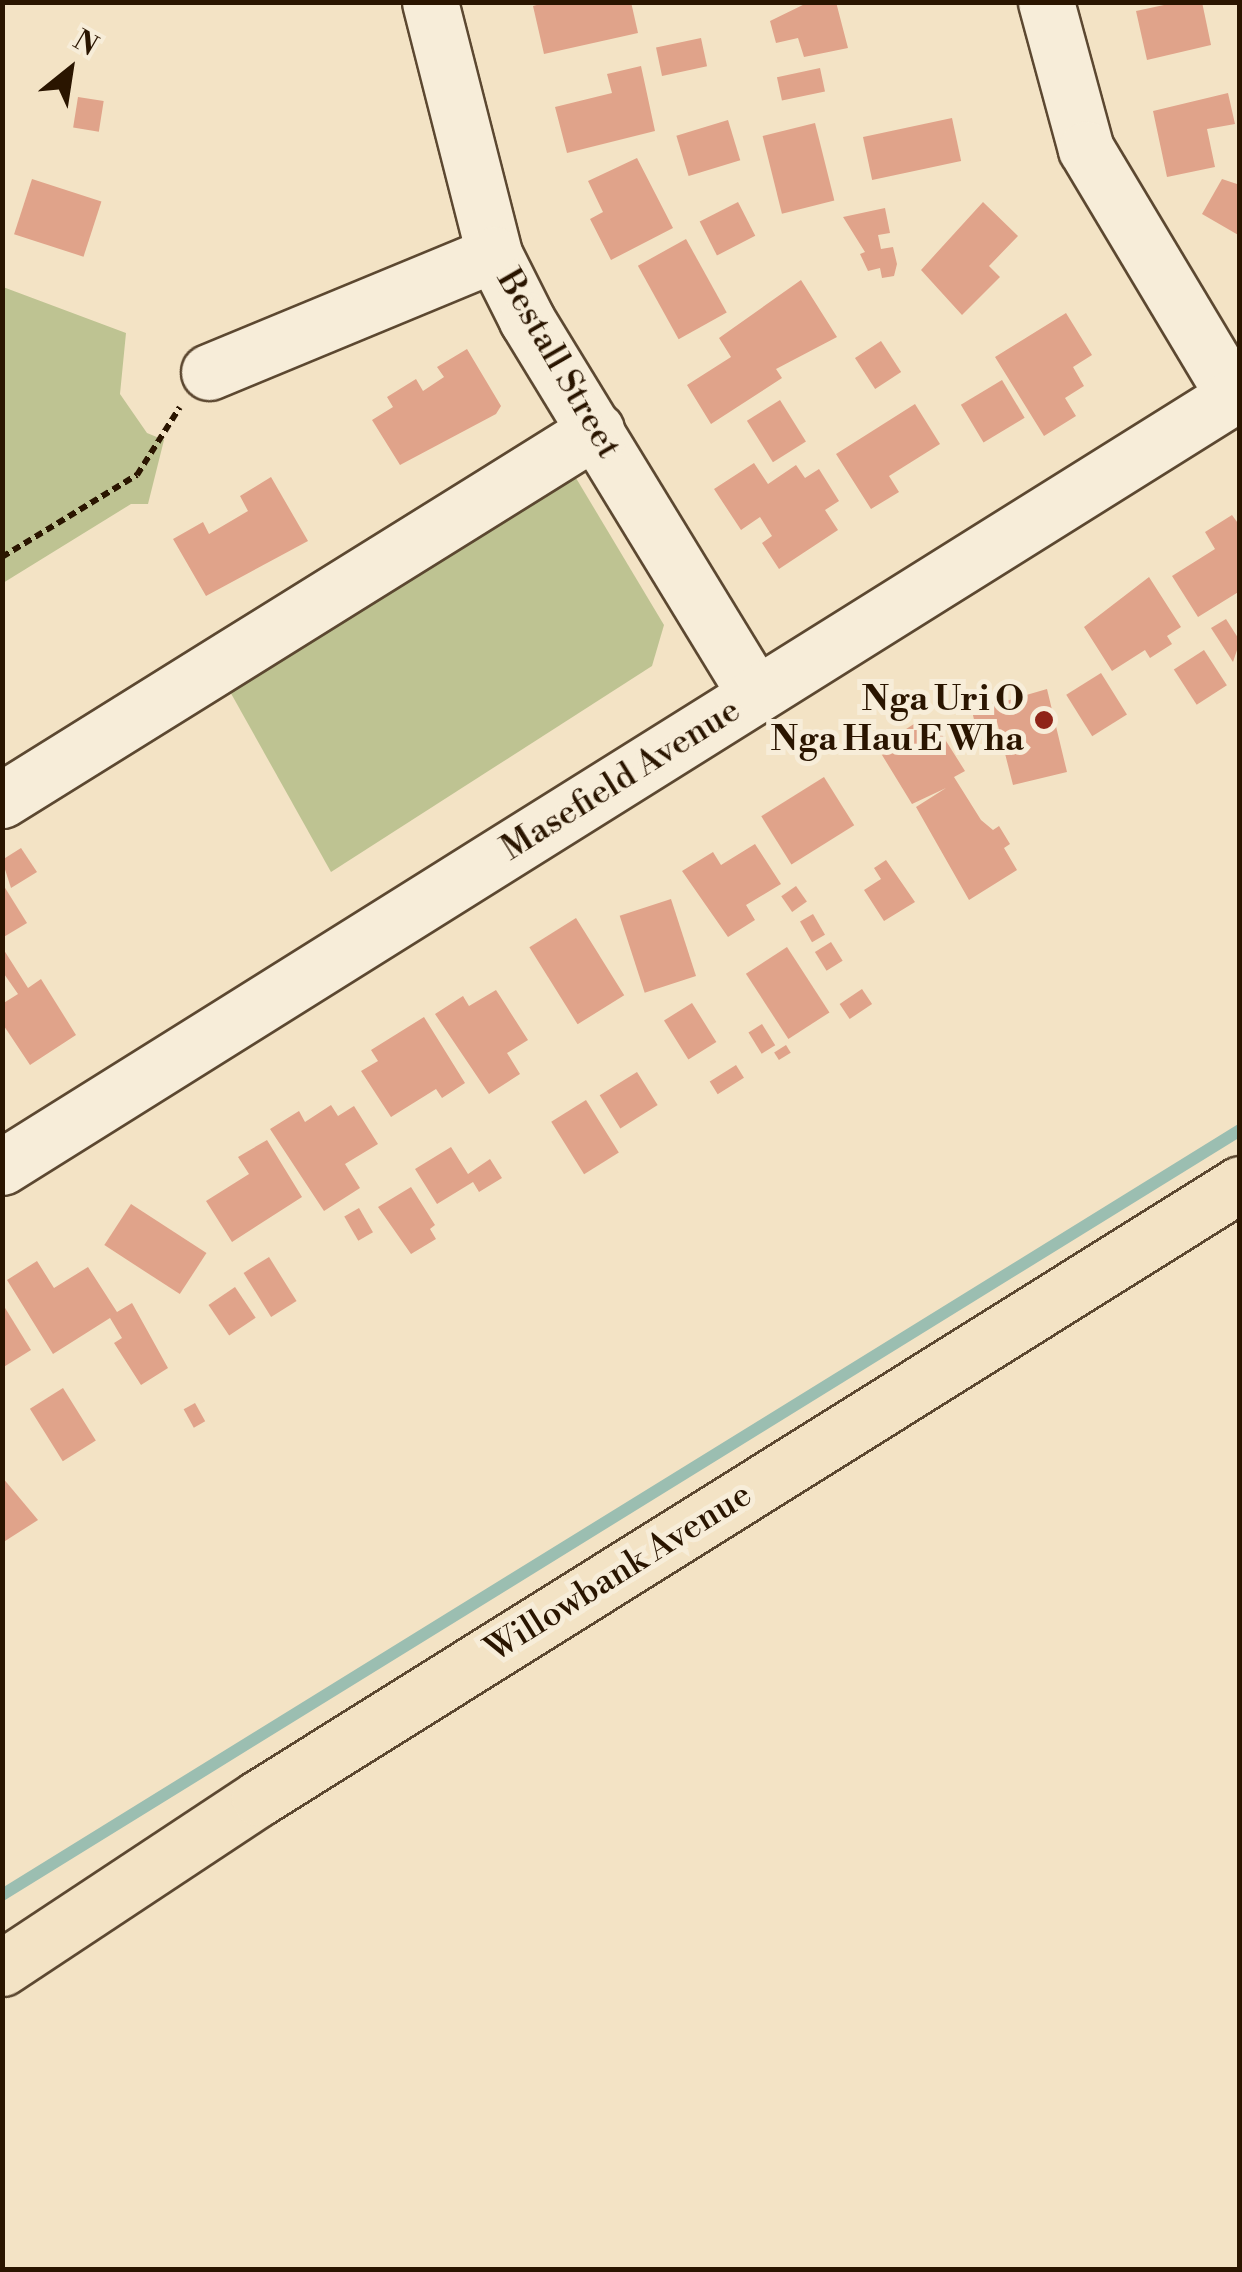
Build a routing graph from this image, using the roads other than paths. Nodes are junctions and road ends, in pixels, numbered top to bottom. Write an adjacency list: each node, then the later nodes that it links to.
1 (430, 2): 3 (street, Bestall Street)
2 (1046, 2): 5 (street)
3 (494, 254): 4 (street); 6 (street, Bestall Street)
4 (209, 372)
5 (1237, 394): 7 (street, Masefield Avenue)
6 (596, 430): 7 (street, Bestall Street); 8 (street)
7 (756, 695): 9 (street, Masefield Avenue)
8 (2, 800)
9 (2, 1166)
10 (1240, 1184): 11 (main road, Willowbank Avenue)
11 (2, 1968)

